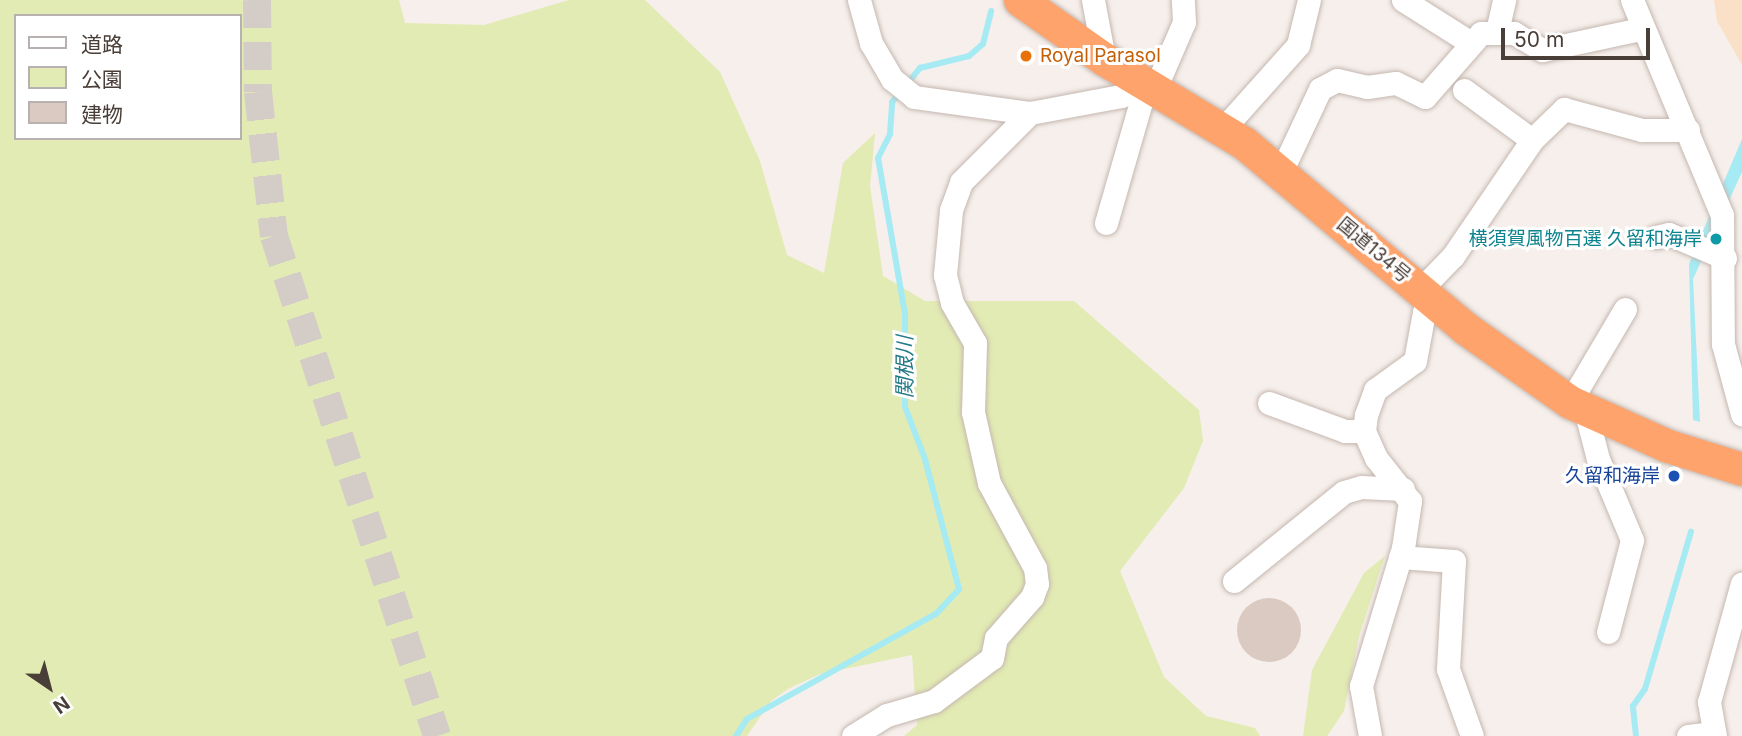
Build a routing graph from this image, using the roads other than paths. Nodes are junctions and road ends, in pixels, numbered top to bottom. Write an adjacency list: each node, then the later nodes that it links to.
1 (859, 0): 15 (street)
2 (1020, 0): 12 (highway, 国道134号)
3 (1093, 0): 12 (street)
4 (1183, 0): 13 (street)
5 (1310, 0): 16 (street)
6 (1402, 0): 11 (street)
7 (1504, 0): 10 (street)
8 (1632, 0): 9 (street)
9 (1641, 29): 10 (street); 17 (street)
10 (1497, 31): 11 (street)
11 (1471, 43): 19 (street)
12 (1104, 60): 13 (highway, 国道134号)
13 (1148, 84): 15 (street); 16 (highway, 国道134号); 20 (street)
14 (1464, 90): 18 (street)
15 (1030, 113): 36 (street)
16 (1223, 128): 19 (highway, 国道134号)
17 (1688, 130): 18 (street); 22 (street)
18 (1532, 140): 23 (street)
19 (1281, 172): 23 (highway, 国道134号)
20 (1106, 223)
21 (1656, 237): 22 (street)
22 (1708, 251): 27 (street)
23 (1427, 294): 26 (highway, 国道134号); 28 (street)
24 (1625, 309): 26 (street)
25 (1269, 403): 28 (street)
26 (1577, 405): 29 (highway, 国道134号); 34 (street)
27 (1742, 414)
28 (1364, 431): 30 (street)
29 (1742, 469)
30 (1403, 489): 31 (street); 32 (street)
31 (1400, 557): 37 (street); 38 (street)
32 (1234, 581)
33 (1742, 583): 35 (street)
34 (1608, 632)
35 (1715, 735): 39 (street)
36 (853, 736)
37 (1370, 736)
38 (1472, 736)
39 (1688, 736)

